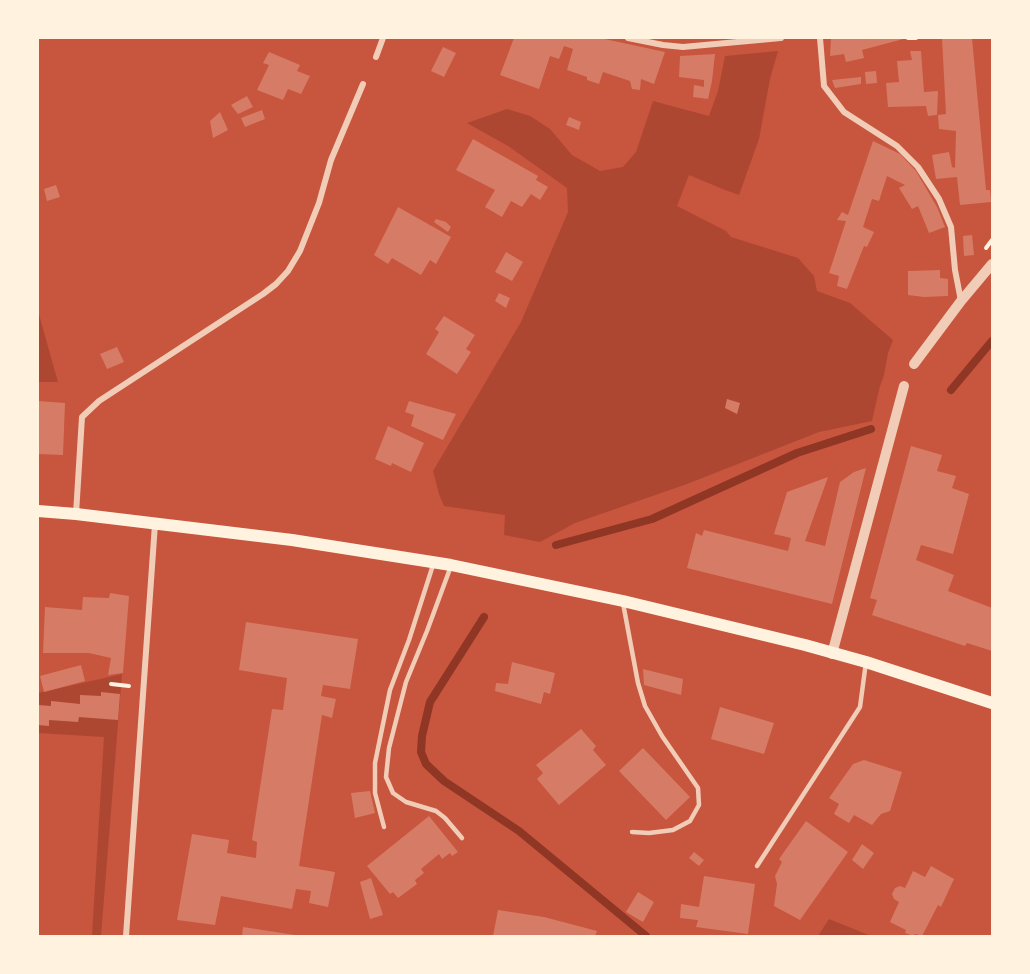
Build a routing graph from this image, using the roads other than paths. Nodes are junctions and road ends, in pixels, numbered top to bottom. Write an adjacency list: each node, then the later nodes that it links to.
1 (383, 38): 5 (street)
2 (628, 38): 3 (street)
3 (781, 38)
4 (820, 38): 8 (street)
5 (376, 57)
6 (363, 84): 12 (street)
7 (993, 264): 8 (street)
8 (961, 301): 9 (street)
9 (914, 364)
10 (904, 386): 17 (street)
11 (38, 511): 12 (main road)
12 (76, 514): 13 (main road)
13 (156, 523): 14 (main road); 24 (street)
14 (433, 562): 15 (main road); 20 (lane)
15 (451, 565): 16 (main road); 22 (lane)
16 (623, 601): 17 (main road); 21 (lane)
17 (832, 654): 18 (main road)
18 (866, 662): 19 (main road); 23 (lane)
19 (993, 703)
20 (384, 827)
21 (632, 832)
22 (462, 838)
23 (757, 866)
24 (126, 936)

